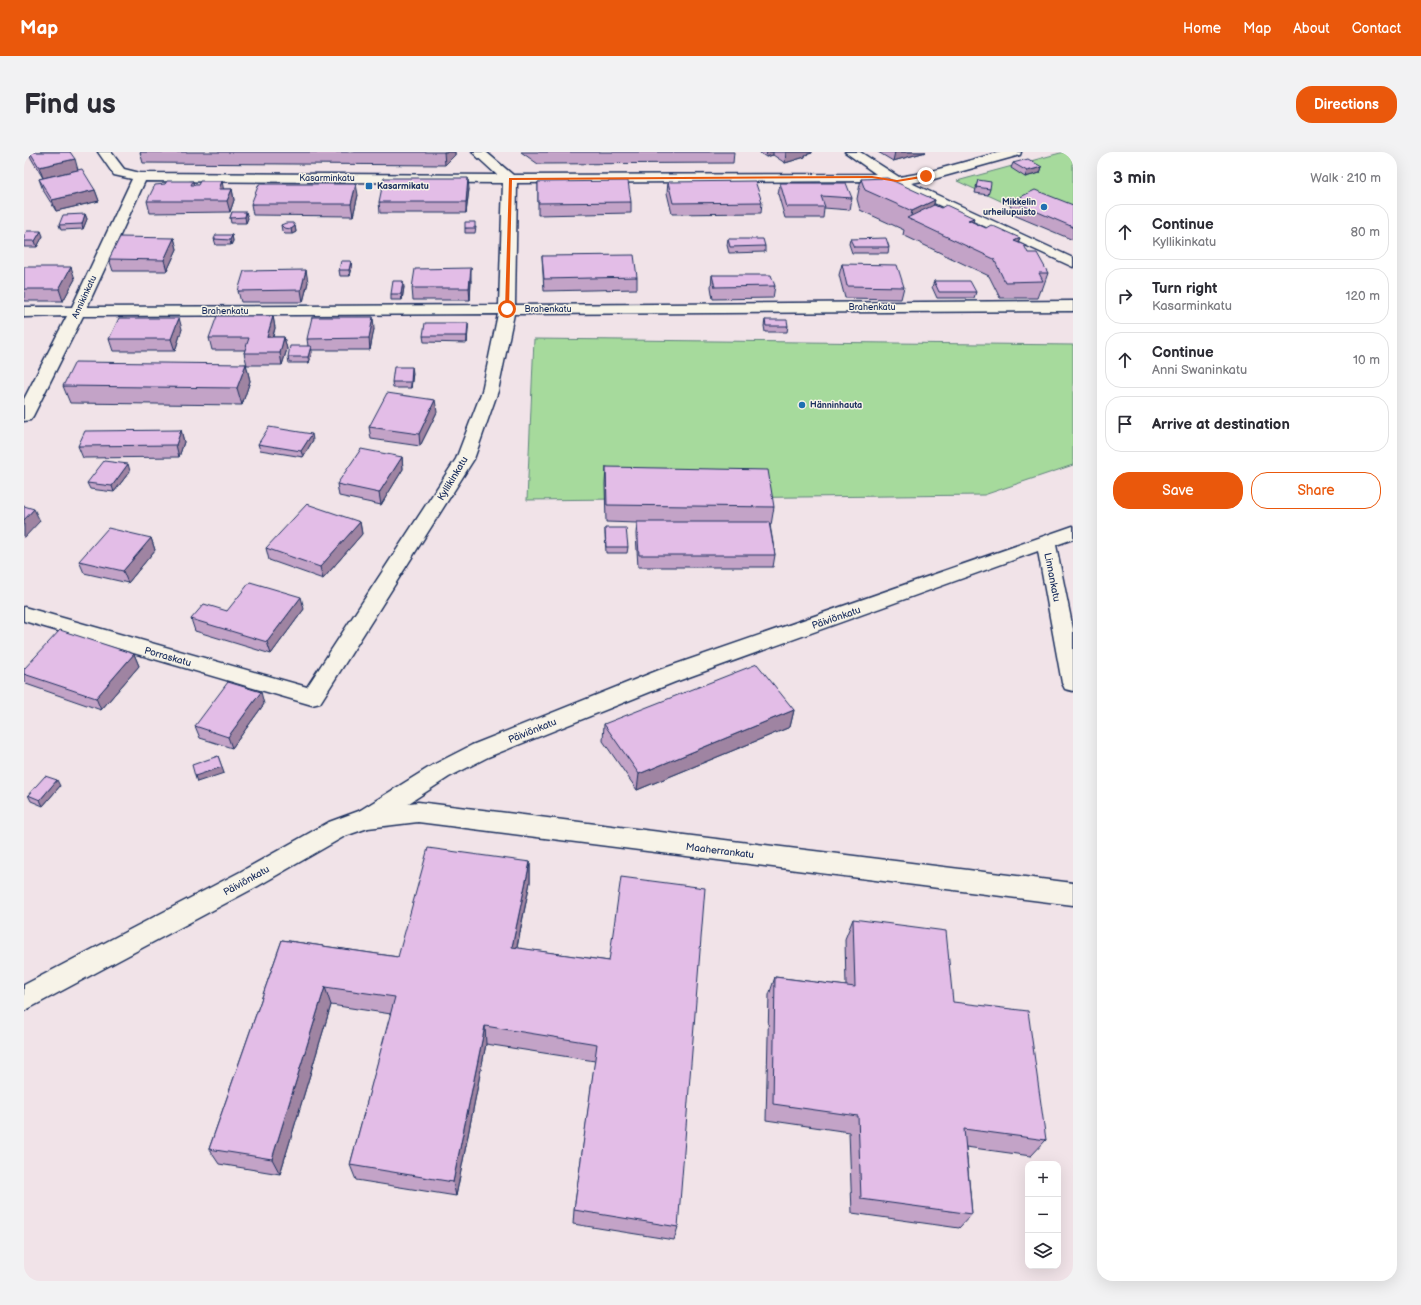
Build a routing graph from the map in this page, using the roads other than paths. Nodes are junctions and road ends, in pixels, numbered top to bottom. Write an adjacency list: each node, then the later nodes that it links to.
1 (104, 152): 5 (street, Kasarminkatu)
2 (478, 152): 6 (street)
3 (850, 152): 7 (street)
4 (1016, 152): 7 (street)
5 (140, 176): 6 (street, Kasarminkatu); 12 (street, Annikinkatu)
6 (510, 179): 7 (street, Kasarminkatu); 10 (street, Kyllikinkatu)
7 (897, 181): 8 (street)
8 (1073, 263)
9 (1073, 306): 10 (street, Brahenkatu)
10 (507, 309): 12 (street, Brahenkatu); 18 (street, Kyllikinkatu)
11 (24, 312): 12 (street, Brahenkatu)
12 (77, 312): 13 (street, Annikinkatu)
13 (24, 416)
14 (1073, 532): 15 (street, Päiviönkatu)
15 (1046, 542): 17 (street, Linnankatu); 19 (street, Päiviönkatu)
16 (24, 614): 18 (street, Porraskatu)
17 (1073, 683)
18 (312, 697)
19 (367, 818): 20 (street, Maaherrankatu); 21 (street, Päiviönkatu)
20 (1073, 894)
21 (24, 999)

